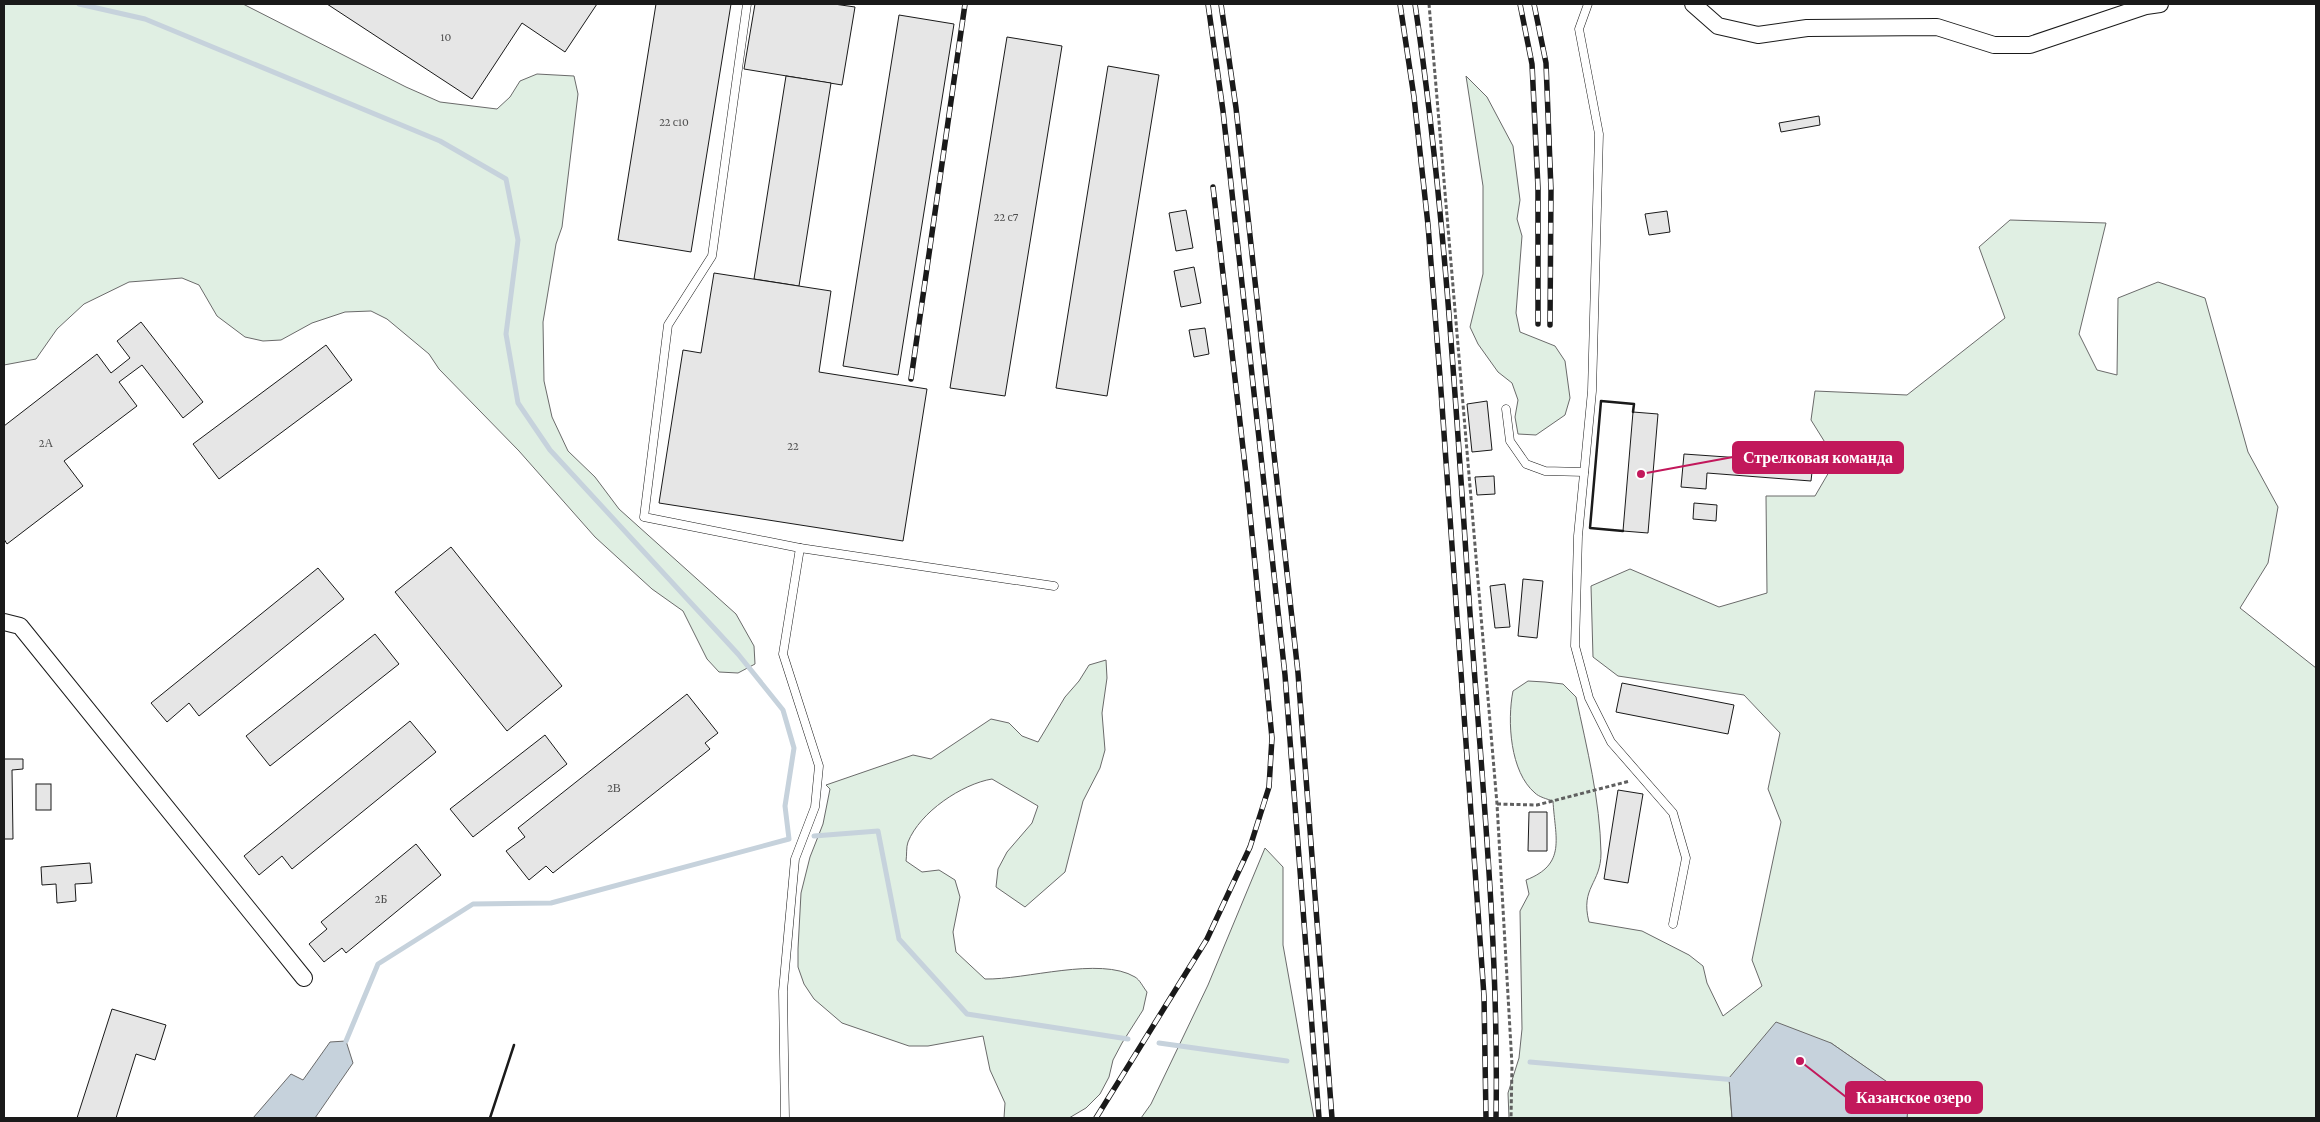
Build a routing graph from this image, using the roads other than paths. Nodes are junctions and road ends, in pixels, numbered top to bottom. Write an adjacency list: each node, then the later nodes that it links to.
1 (747, 4): 7 (lane)
2 (1588, 4): 6 (lane)
3 (1693, 4): 4 (street)
4 (2160, 4)
5 (1506, 409): 6 (lane)
6 (1584, 472): 10 (lane)
7 (800, 548): 8 (lane); 12 (lane)
8 (1054, 586)
9 (4, 622): 11 (street)
10 (1673, 924)
11 (304, 978)
12 (785, 1118)

